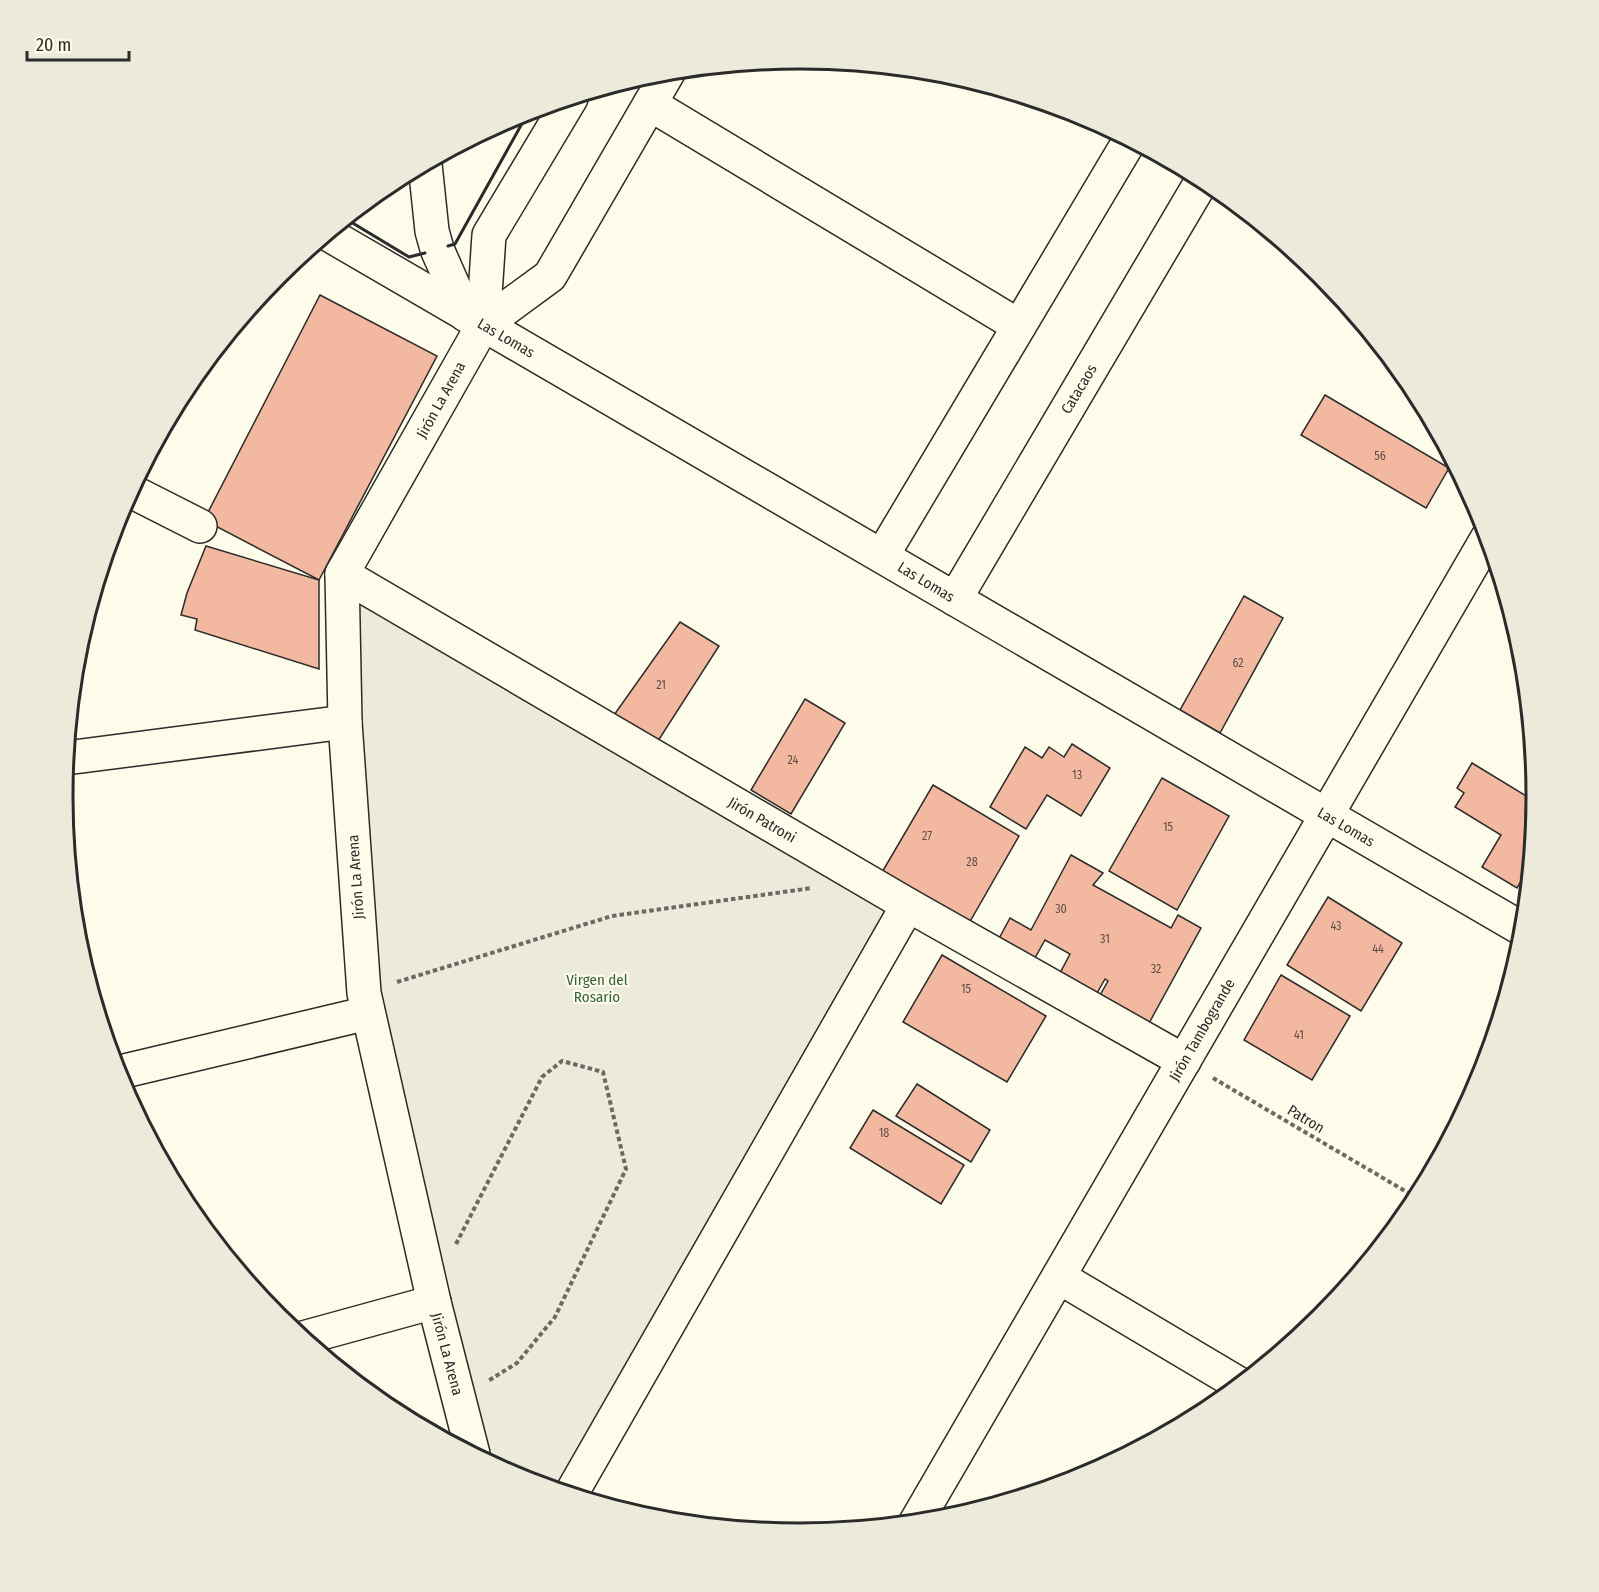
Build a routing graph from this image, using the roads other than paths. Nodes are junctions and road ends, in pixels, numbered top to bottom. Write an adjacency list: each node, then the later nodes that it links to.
1 (663, 82): 2 (street, Jirón La Arena)
2 (650, 104): 8 (street, Jirón La Arena); 9 (street)
3 (565, 108): 8 (street, Jirón La Arena)
4 (1126, 147): 9 (street)
5 (425, 173): 8 (street)
6 (1197, 188): 15 (street, Catacaos)
7 (334, 238): 8 (street, Las Lomas)
8 (475, 320): 13 (street, Las Lomas); 14 (street, Jirón La Arena)
9 (1019, 326): 13 (street)
10 (138, 494): 11 (street)
11 (200, 526)
12 (1482, 547): 18 (street, Jirón Tambogrande)
13 (882, 556): 15 (street, Las Lomas)
14 (342, 574): 16 (street, Jirón La Arena); 19 (street, Jirón Patroni)
15 (955, 599): 18 (street, Las Lomas)
16 (345, 722): 17 (street); 21 (street, Jirón La Arena)
17 (74, 757)
18 (1327, 815): 20 (street, Las Lomas); 22 (street, Jirón Tambogrande)
19 (908, 906): 22 (street, Jirón Patroni); 29 (street)
20 (1515, 925)
21 (366, 1003): 23 (street); 25 (street, Jirón La Arena)
22 (1184, 1061): 24 (street, Jirón Tambogrande)
23 (126, 1069)
24 (1059, 1277): 27 (street); 30 (street, Jirón Tambogrande)
25 (434, 1302): 26 (street); 28 (street, Jirón La Arena)
26 (312, 1336)
27 (1232, 1380)
28 (470, 1444)
29 (575, 1487)
30 (922, 1512)

